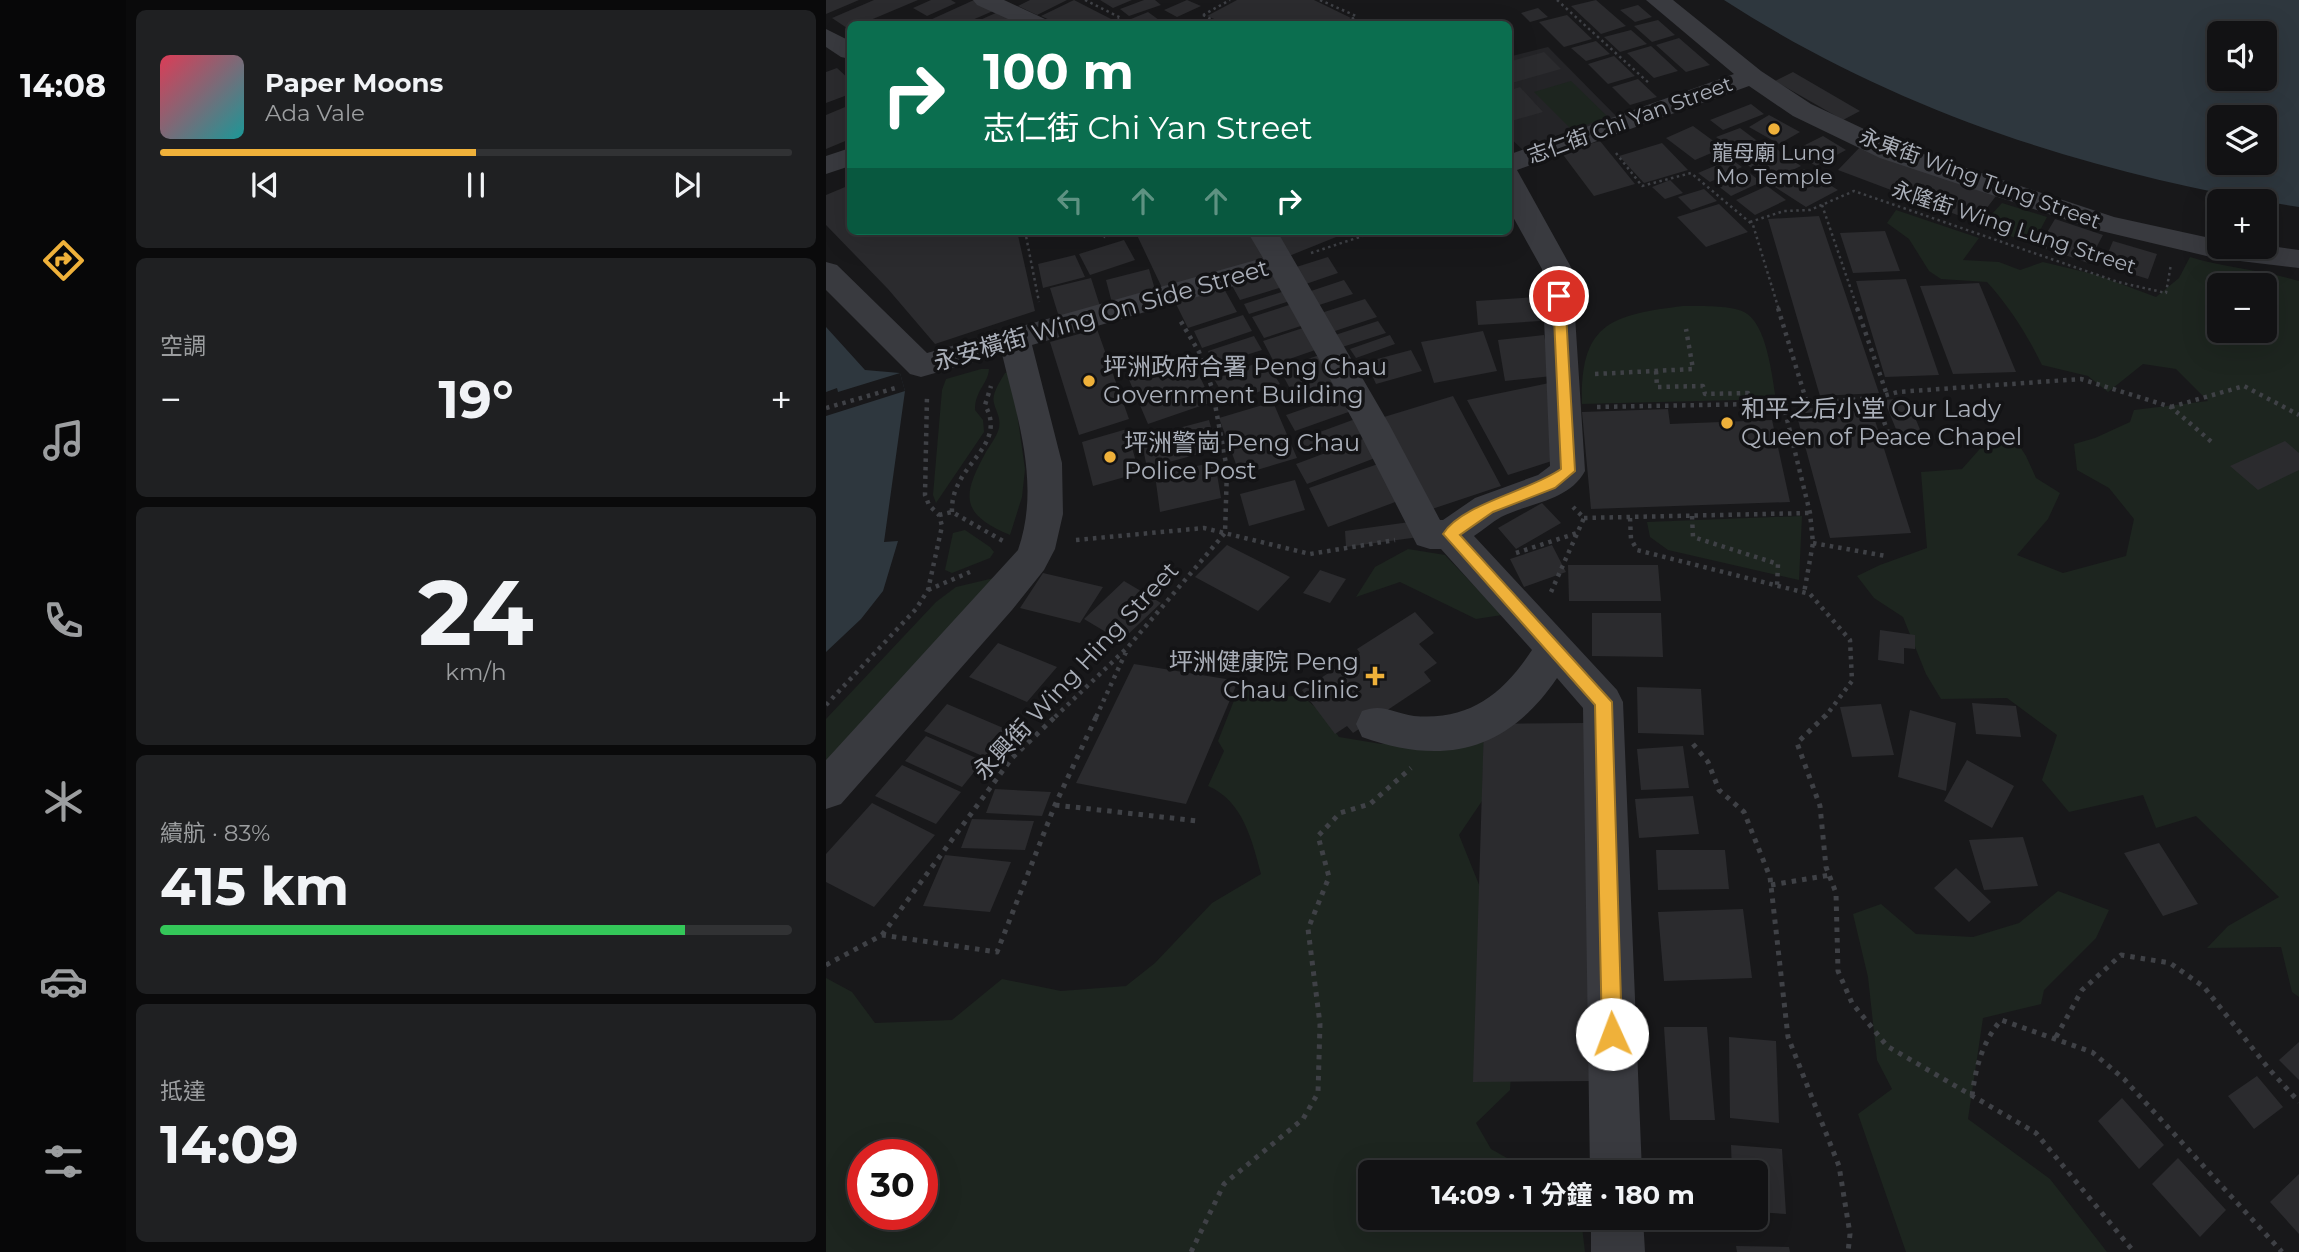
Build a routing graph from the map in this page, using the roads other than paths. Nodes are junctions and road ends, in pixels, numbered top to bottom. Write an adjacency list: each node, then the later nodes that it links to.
1 (985, 0): 3 (street)
2 (1658, 0): 6 (street, 永東街 Wing Tung Street)
3 (1030, 21)
4 (826, 36): 5 (street)
5 (847, 50)
6 (1752, 76): 8 (street, 志仁街 Chi Yan Street); 12 (street, 永東街 Wing Tung Street)
7 (847, 157): 9 (street)
8 (1512, 163)
9 (826, 166)
10 (1512, 189): 16 (street, 志仁街 Chi Yan Street)
11 (1264, 235): 13 (street)
12 (2299, 259)
13 (1280, 263): 15 (street, 永安橫街 Wing On Side Street); 16 (street)
14 (826, 272): 15 (street, 永安橫街 Wing On Side Street)
15 (1029, 334): 19 (street)
16 (1440, 534): 17 (street)
17 (1546, 639): 18 (street); 20 (street)
18 (1376, 724)
19 (826, 790)
20 (1616, 1160)
21 (1617, 1230): 22 (street)
22 (1618, 1252)

